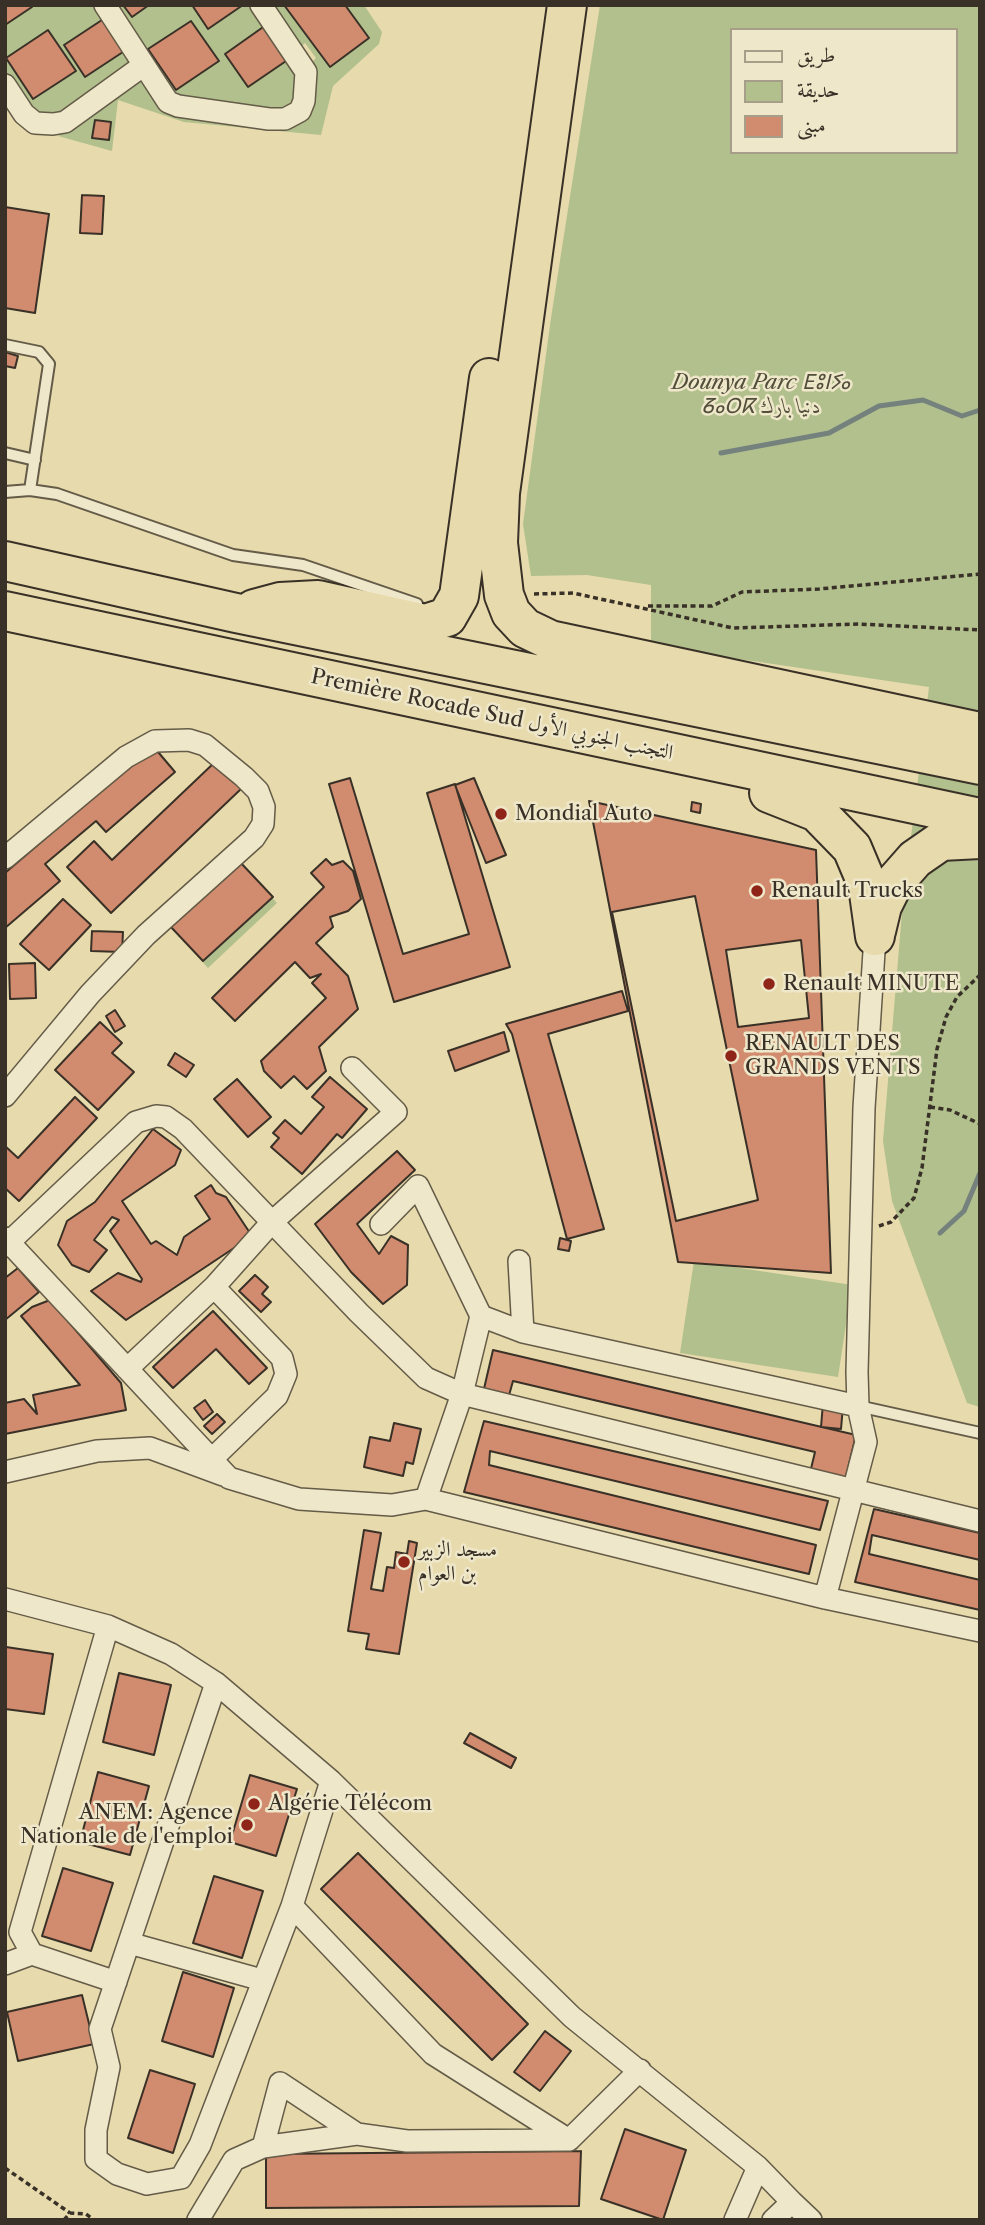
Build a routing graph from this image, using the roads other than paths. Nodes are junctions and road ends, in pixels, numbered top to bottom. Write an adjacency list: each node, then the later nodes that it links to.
1 (105, 5): 5 (street)
2 (261, 5): 5 (street)
3 (542, 5): 7 (highway)
4 (567, 5): 7 (highway)
5 (144, 65): 6 (street)
6 (5, 85)
7 (516, 283): 14 (highway); 18 (highway)
8 (5, 345): 10 (lane)
9 (5, 453): 10 (lane)
10 (35, 460): 11 (lane)
11 (30, 490): 12 (lane); 14 (lane)
12 (5, 492)
13 (5, 561): 16 (highway)
14 (443, 597): 16 (highway)
15 (5, 611): 17 (highway, Première Rocade Sud التجنب الجنوبي الأول)
16 (236, 613): 19 (highway)
17 (357, 686): 20 (highway, Première Rocade Sud التجنب الجنوبي الأول); 23 (highway)
18 (980, 732)
19 (980, 765)
20 (980, 818)
21 (980, 839): 23 (highway)
22 (5, 858): 25 (street)
23 (875, 936): 35 (street)
24 (352, 1068): 26 (street)
25 (5, 1096)
26 (272, 1222): 28 (street); 30 (street); 34 (street)
27 (381, 1224): 31 (street)
28 (7, 1242): 33 (street)
29 (519, 1261): 32 (street)
30 (214, 1287): 33 (street); 37 (street)
31 (481, 1316): 32 (street); 34 (street)
32 (523, 1332): 35 (street)
33 (127, 1368): 37 (street)
34 (462, 1394): 40 (street); 41 (street)
35 (858, 1406): 36 (lane); 40 (street)
36 (980, 1433)
37 (212, 1459): 39 (street)
38 (5, 1472): 39 (street)
39 (229, 1478): 41 (street)
40 (855, 1492): 42 (street); 43 (street)
41 (426, 1499): 43 (street)
42 (980, 1521)
43 (825, 1598): 46 (street)
44 (5, 1599): 45 (street)
45 (108, 1626): 47 (street); 51 (street)
46 (980, 1631)
47 (216, 1683): 48 (street); 50 (street)
48 (331, 1781): 49 (street); 55 (street)
49 (292, 1906): 53 (street); 57 (street)
50 (129, 1942): 53 (street); 54 (street)
51 (32, 1954): 52 (street); 54 (street)
52 (5, 1964)
53 (262, 1980): 54 (street)
54 (116, 1982)
55 (640, 2070): 57 (street); 59 (street)
56 (357, 2134): 57 (street); 58 (street); 58 (street)
57 (569, 2140)
58 (263, 2147): 61 (street)
59 (758, 2167): 60 (street); 62 (street)
60 (792, 2202): 63 (street); 64 (street)
61 (198, 2220)
62 (736, 2220)
63 (773, 2220)
64 (811, 2220)

